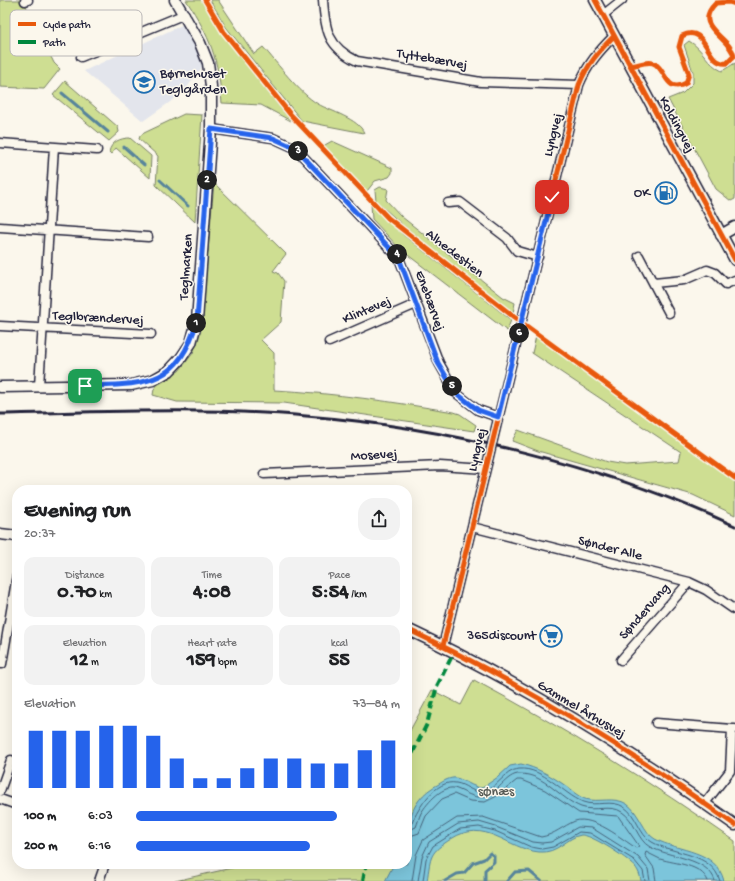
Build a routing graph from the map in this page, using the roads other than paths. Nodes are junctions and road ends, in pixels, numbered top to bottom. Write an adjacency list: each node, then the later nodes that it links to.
1 (175, 0): 5 (street, Teglmarken)
2 (322, 0): 9 (street, Tyttebærvej)
3 (595, 0): 6 (street, Koldingvej)
4 (622, 0): 6 (street)
5 (185, 14): 7 (street); 10 (street, Teglmarken)
6 (603, 15): 8 (street, Koldingvej)
7 (142, 32)
8 (614, 36): 9 (street, Lyngvej); 18 (street, Koldingvej)
9 (579, 85): 21 (street, Lyngvej)
10 (211, 129): 25 (street, Enebærvej); 31 (street, Teglmarken)
11 (0, 143): 12 (street)
12 (54, 147): 13 (street); 17 (street, Teglbrændervej)
13 (97, 150)
14 (448, 203): 21 (street)
15 (0, 227): 17 (street)
16 (735, 227): 18 (street)
17 (49, 230): 19 (street); 28 (street, Teglbrændervej)
18 (721, 235): 22 (street, Koldingvej)
19 (148, 237)
20 (640, 256): 24 (street)
21 (538, 257): 33 (street, Lyngvej)
22 (735, 260)
23 (735, 280): 24 (street)
24 (654, 283): 26 (street)
25 (416, 304): 30 (street, Klintevej); 33 (street, Enebærvej)
26 (669, 313)
27 (0, 326): 28 (street, Teglbrændervej)
28 (43, 329): 29 (street, Teglbrændervej); 31 (street, Teglbrændervej)
29 (151, 334)
30 (329, 342)
31 (39, 386): 32 (street, Teglmarken)
32 (0, 387)
33 (498, 417): 34 (street, Lyngvej)
34 (486, 469): 35 (street, Mosevej); 36 (street, Lyngvej)
35 (264, 474)
36 (472, 526): 39 (street, Sønder Alle); 43 (street, Lyngvej)
37 (0, 534): 38 (street)
38 (12, 535)
39 (689, 582): 41 (street, Sønder Alle); 44 (street, Søndervang)
40 (12, 605): 45 (street)
41 (735, 610)
42 (412, 631): 43 (street, Gammel Århusvej)
43 (443, 646): 53 (street, Gammel Århusvej)
44 (621, 660)
45 (2, 664)
46 (656, 723): 47 (street)
47 (733, 729): 49 (street)
48 (12, 760): 50 (street)
49 (732, 772): 53 (street)
50 (0, 791)
51 (0, 799): 52 (street)
52 (12, 803)
53 (705, 803): 54 (street, Gammel Århusvej)
54 (735, 825)
55 (103, 869): 56 (street)
56 (99, 881)

